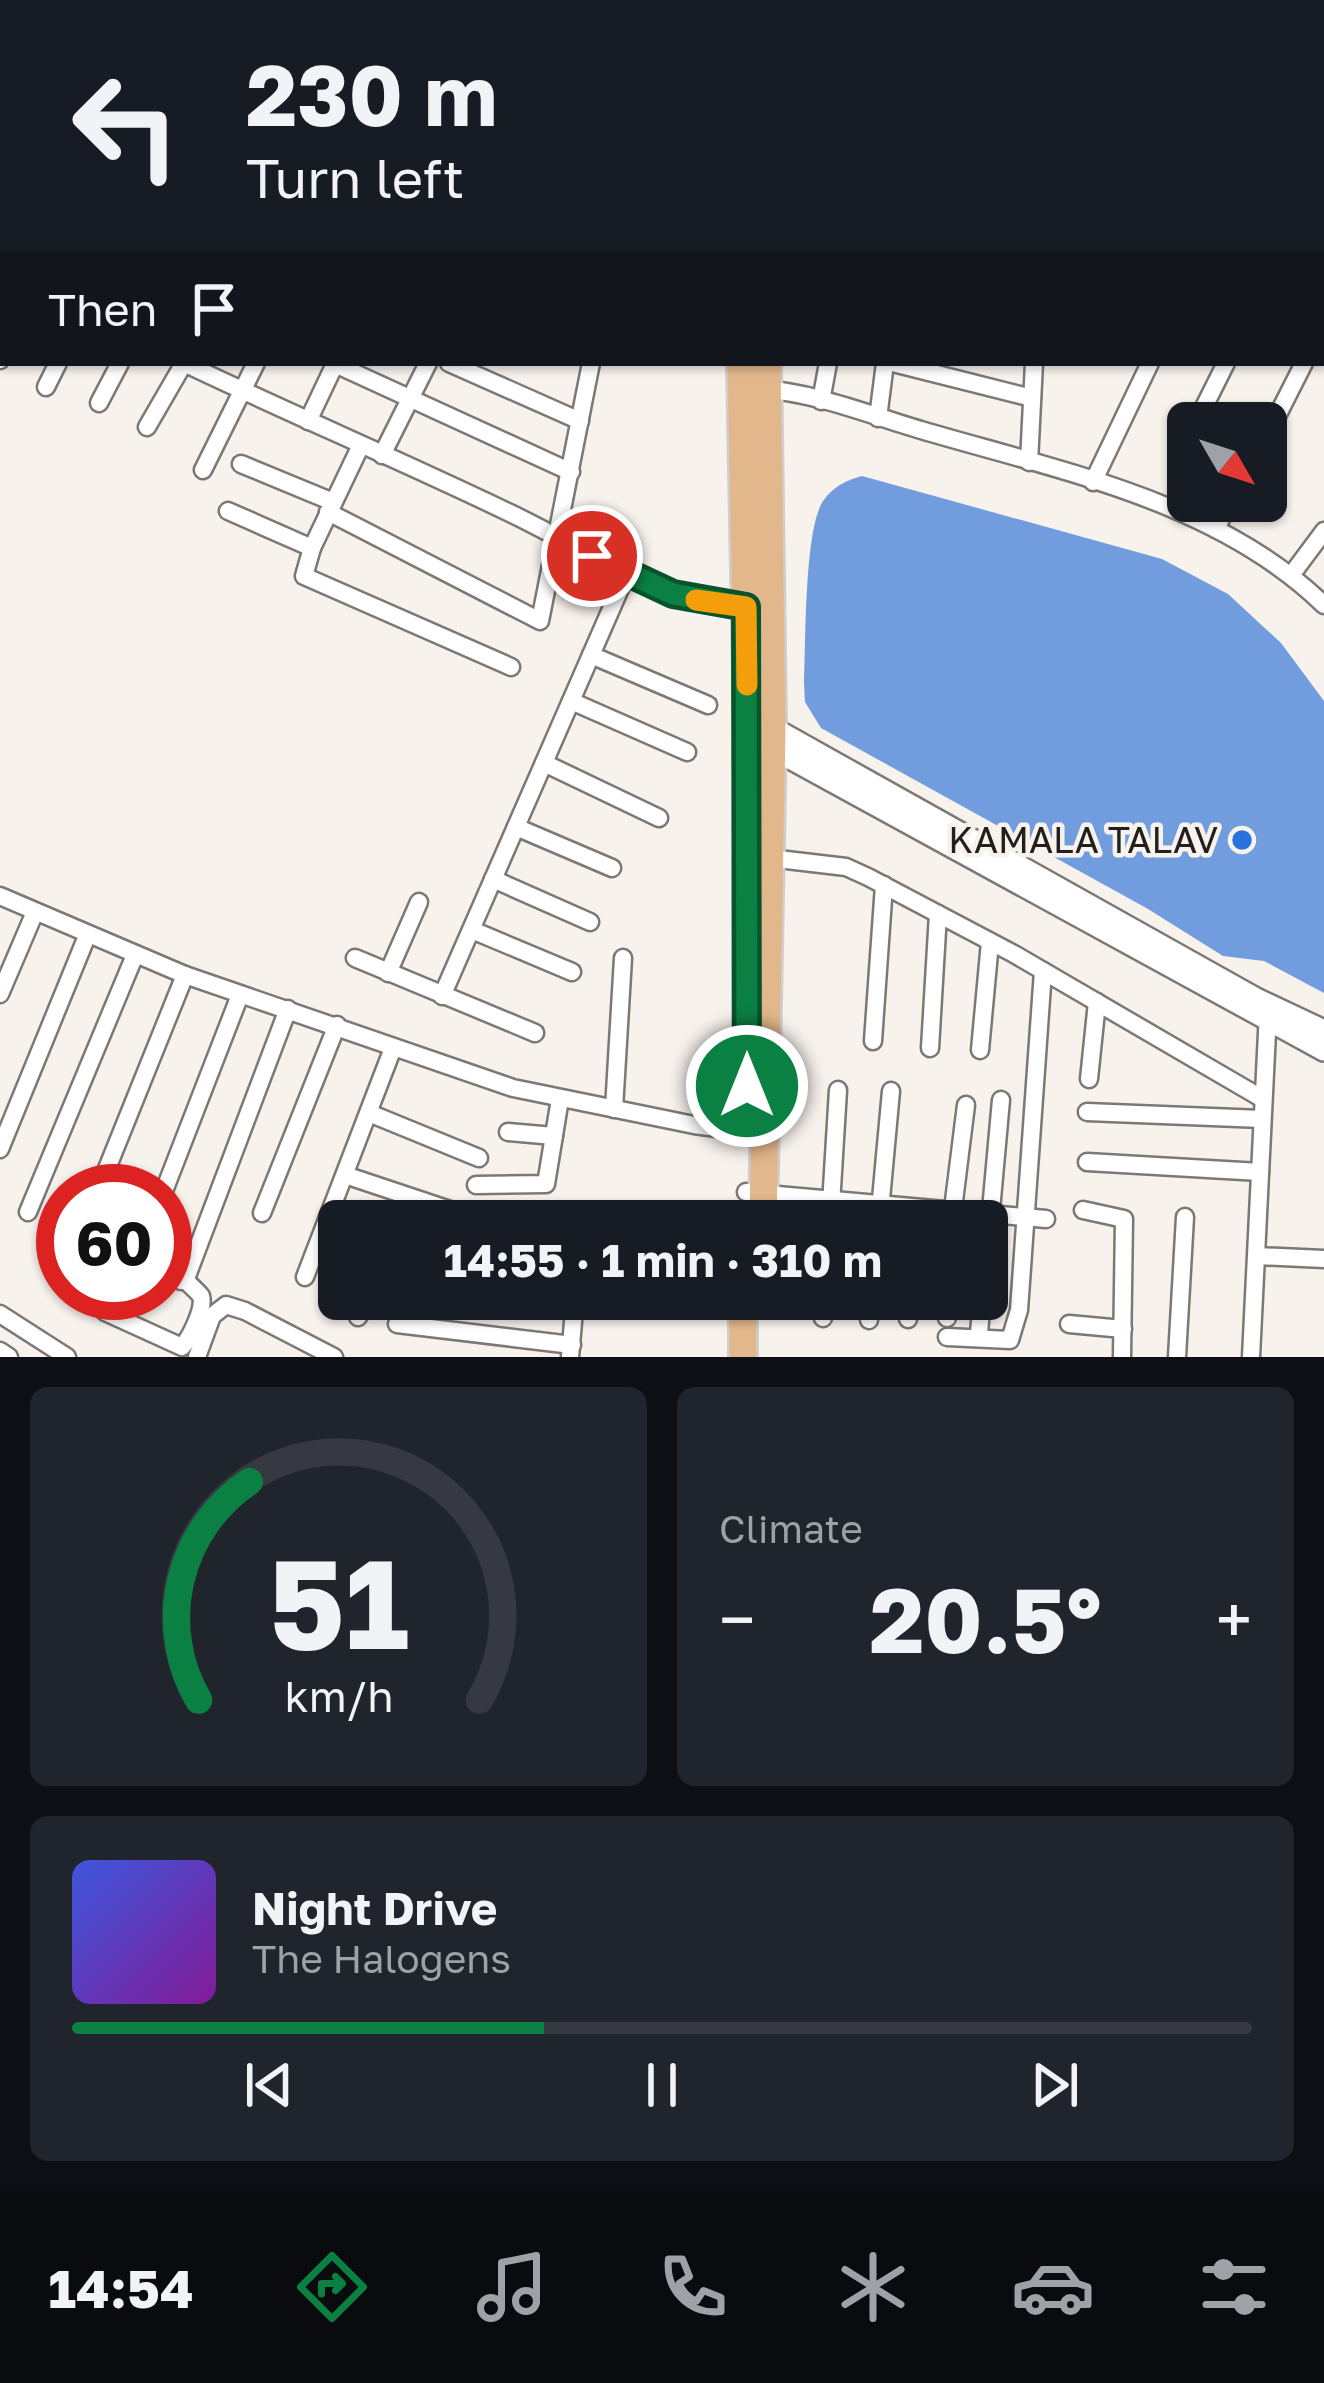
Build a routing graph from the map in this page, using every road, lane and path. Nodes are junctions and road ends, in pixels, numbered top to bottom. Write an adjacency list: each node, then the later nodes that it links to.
1 (56, 366): 19 (street)
2 (118, 366): 26 (street)
3 (182, 366): 30 (street)
4 (194, 366): 20 (street)
5 (254, 366): 20 (street)
6 (334, 366): 28 (street)
7 (339, 366): 22 (street)
8 (426, 366): 22 (street)
9 (455, 366): 29 (street)
10 (590, 366): 29 (street)
11 (827, 366): 23 (street)
12 (888, 366): 27 (street)
13 (901, 366): 21 (street)
14 (1034, 366): 21 (street)
15 (1149, 366): 37 (street)
16 (1224, 366): 24 (street)
17 (1302, 366): 25 (street)
18 (754, 376): 23 (street); 48 (main road)
19 (46, 387)
20 (242, 391): 28 (street); 35 (street)
21 (1032, 398): 33 (street)
22 (409, 400): 32 (street); 36 (street)
23 (821, 401): 27 (street)
24 (1206, 402)
25 (1284, 402)
26 (100, 403)
27 (878, 418): 33 (street)
28 (308, 421): 31 (street)
29 (580, 421): 36 (street)
30 (147, 427)
31 (361, 445): 32 (street); 38 (street)
32 (382, 455): 43 (street)
33 (1029, 462): 37 (street)
34 (241, 464): 38 (street)
35 (202, 470)
36 (571, 472): 43 (street)
37 (1093, 482): 41 (street)
38 (330, 507): 43 (street); 44 (street)
39 (228, 511): 44 (street)
40 (1220, 522): 41 (street)
41 (1216, 529): 46 (street)
42 (1324, 531): 46 (street)
43 (559, 537): 45 (street)
44 (312, 548): 50 (street)
45 (626, 574): 48 (street); 49 (street)
46 (1292, 574): 47 (street)
47 (1324, 605)
48 (758, 607): 53 (main road)
49 (591, 655): 51 (street); 52 (street)
50 (511, 667)
51 (571, 701): 54 (street); 55 (street)
52 (708, 706)
53 (760, 737): 58 (main road); 82 (street)
54 (687, 752)
55 (544, 763): 56 (street); 57 (street)
56 (659, 818)
57 (516, 827): 59 (street); 60 (street)
58 (759, 857): 61 (street); 103 (main road); 116 (main road)
59 (612, 868)
60 (494, 879): 66 (street); 67 (street)
61 (884, 885): 65 (street); 86 (street)
62 (0, 896): 64 (street)
63 (419, 902): 75 (street)
64 (35, 912): 68 (street); 77 (street)
65 (938, 914): 69 (street); 88 (street)
66 (590, 922)
67 (472, 930): 74 (street); 79 (street)
68 (87, 936): 70 (street); 105 (street)
69 (990, 942): 73 (street); 89 (street)
70 (134, 955): 76 (street); 124 (street)
71 (355, 958): 75 (street)
72 (622, 958): 98 (street)
73 (1043, 971): 80 (street); 128 (street)
74 (572, 972)
75 (388, 973): 79 (street)
76 (185, 974): 78 (street); 108 (street)
77 (2, 986)
78 (240, 994): 81 (street); 109 (street)
79 (442, 996): 85 (street)
80 (1097, 1002): 91 (street); 95 (street)
81 (288, 1009): 83 (street); 133 (street)
82 (1268, 1013): 84 (street); 90 (street); 95 (street)
83 (337, 1025): 87 (street); 125 (street)
84 (1324, 1031)
85 (535, 1033)
86 (873, 1041)
87 (393, 1048): 94 (street); 100 (street)
88 (930, 1048)
89 (980, 1050)
90 (1324, 1051)
91 (1089, 1079)
92 (838, 1090): 113 (street)
93 (891, 1091): 120 (street)
94 (560, 1099): 98 (street); 104 (street)
95 (1263, 1099): 101 (street)
96 (1001, 1100): 122 (street)
97 (966, 1105): 121 (street)
98 (614, 1109): 103 (street)
99 (1087, 1112): 101 (street)
100 (369, 1113): 106 (street); 111 (street)
101 (1262, 1119): 110 (street)
102 (508, 1132): 104 (street)
103 (747, 1132): 117 (main road)
104 (554, 1136): 112 (street)
105 (0, 1149)
106 (479, 1158)
107 (1087, 1162): 110 (street)
108 (109, 1164)
109 (174, 1164)
110 (1260, 1172): 131 (street)
111 (345, 1175): 114 (street); 115 (street)
112 (476, 1185)
113 (832, 1198): 118 (street); 119 (street)
114 (339, 1200)
115 (420, 1200)
116 (758, 1200)
117 (758, 1200)
118 (795, 1200)
119 (838, 1200)
120 (881, 1200)
121 (954, 1200)
122 (992, 1200)
123 (1083, 1210): 145 (street)
124 (28, 1212)
125 (262, 1213)
126 (1008, 1216): 128 (street)
127 (1185, 1216): 156 (street)
128 (1026, 1218): 129 (street); 141 (street)
129 (1046, 1219)
130 (318, 1256): 134 (street)
131 (1257, 1256): 132 (street); 157 (street)
132 (1324, 1259)
133 (192, 1262)
134 (305, 1276)
135 (192, 1286): 137 (street)
136 (0, 1314): 150 (street)
137 (124, 1320)
138 (573, 1320): 148 (street)
139 (743, 1320): 153 (main road)
140 (762, 1320): 154 (main road)
141 (953, 1320)
142 (980, 1320): 146 (street)
143 (397, 1324): 148 (street)
144 (1070, 1324): 145 (street)
145 (1123, 1329): 155 (street)
146 (979, 1333)
147 (0, 1351): 149 (street)
148 (571, 1351)
149 (8, 1357)
150 (67, 1357)
151 (197, 1357): 152 (street)
152 (334, 1357)
153 (742, 1357)
154 (761, 1357)
155 (1123, 1357)
156 (1177, 1357)
157 (1251, 1357)

